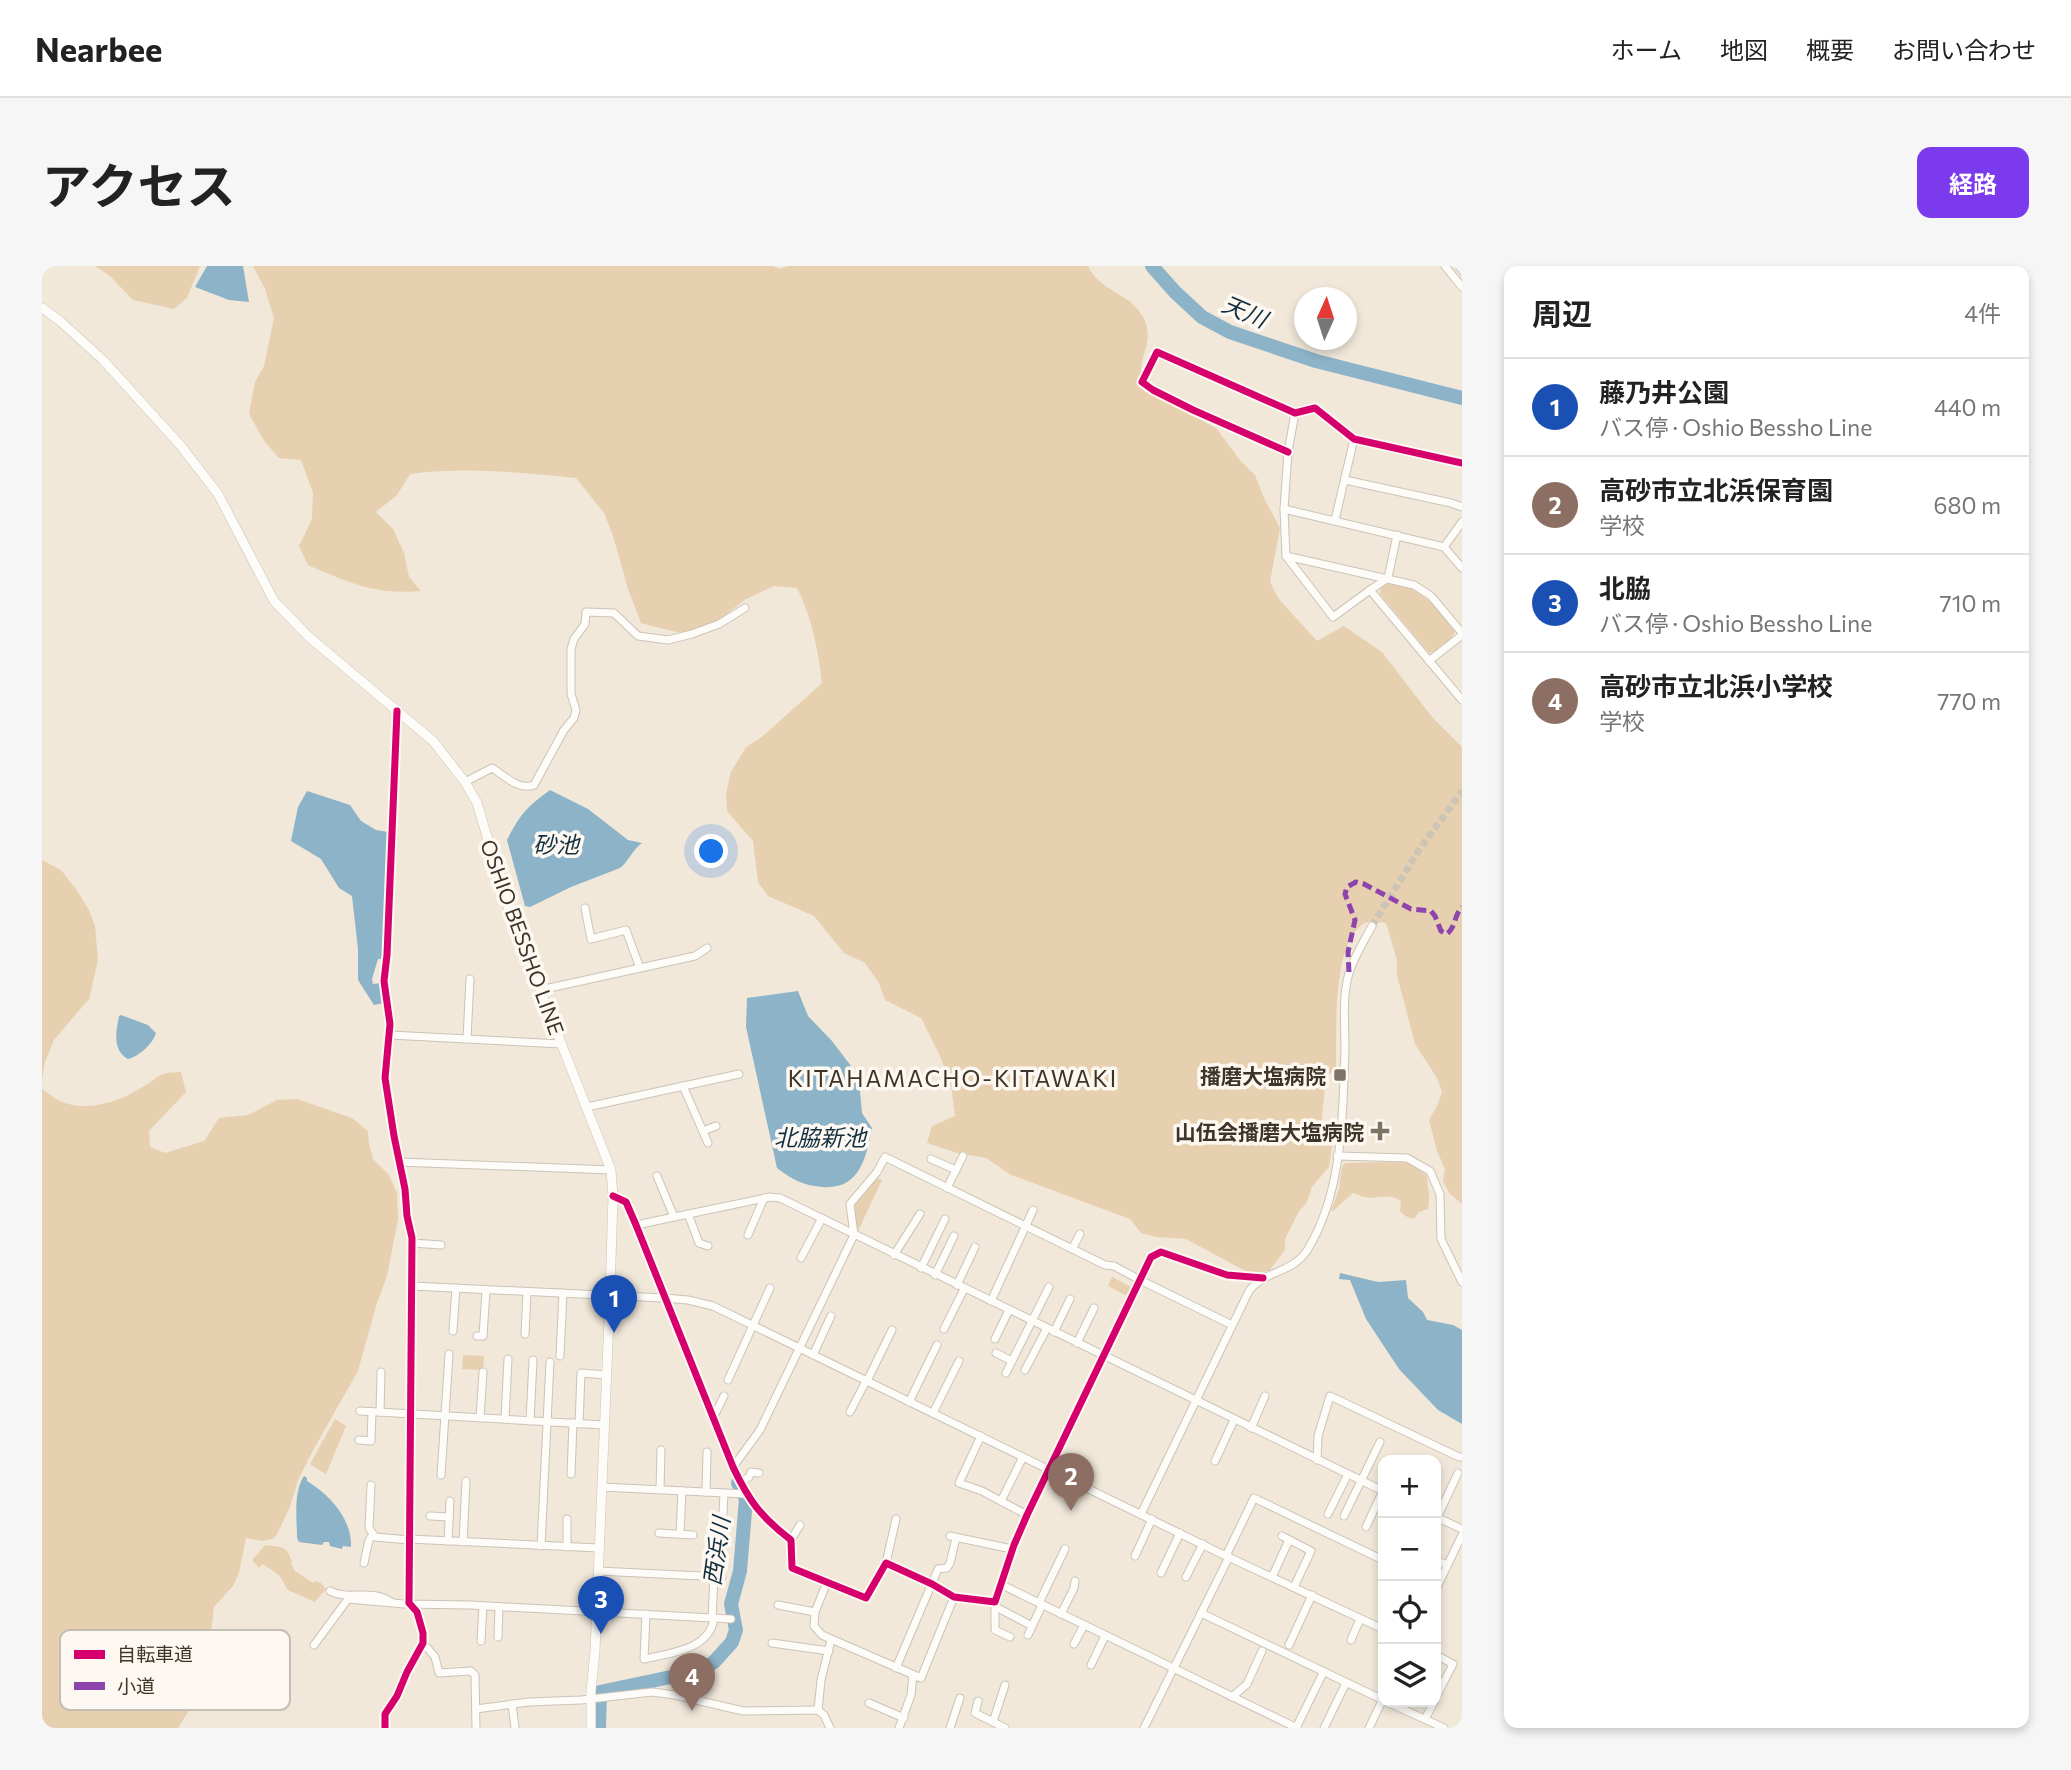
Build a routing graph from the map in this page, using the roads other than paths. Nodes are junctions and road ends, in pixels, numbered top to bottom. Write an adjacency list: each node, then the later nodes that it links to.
1 (1446, 266): 2 (street)
2 (1462, 287)
3 (42, 308): 23 (main road, OSHIO BESSHO LINE)
4 (1296, 413): 5 (street); 6 (street); 6 (street)
5 (1354, 439): 7 (street); 8 (street)
6 (1288, 452): 10 (street)
7 (1462, 463)
8 (1345, 480): 9 (street); 11 (street)
9 (1462, 507)
10 (1284, 509): 11 (street); 15 (street)
11 (1335, 520): 13 (street)
12 (1462, 522): 14 (street)
13 (1397, 535): 14 (street); 17 (street)
14 (1444, 547): 16 (street)
15 (1286, 556): 17 (street); 18 (street)
16 (1462, 568)
17 (1388, 578): 18 (street); 20 (street)
18 (1370, 590): 21 (street)
19 (745, 608): 24 (street)
20 (1462, 634): 21 (street)
21 (1429, 661): 22 (street)
22 (1462, 700)
23 (397, 711): 24 (main road, OSHIO BESSHO LINE); 31 (street)
24 (466, 782): 30 (main road, OSHIO BESSHO LINE)
25 (584, 908): 28 (street)
26 (1372, 926): 41 (street)
27 (707, 948): 28 (street)
28 (640, 968): 30 (street)
29 (470, 979): 32 (street)
30 (540, 990): 33 (main road, OSHIO BESSHO LINE)
31 (390, 1035): 32 (street); 43 (street)
32 (467, 1039): 33 (street)
33 (561, 1044): 36 (main road, OSHIO BESSHO LINE)
34 (739, 1074): 35 (street)
35 (683, 1087): 36 (street); 38 (street)
36 (587, 1107): 44 (main road, OSHIO BESSHO LINE)
37 (716, 1126): 38 (street)
38 (700, 1130): 39 (street)
39 (708, 1143)
40 (963, 1156): 45 (street)
41 (1337, 1156): 71 (street); 73 (street)
42 (931, 1159): 45 (street)
43 (399, 1162): 44 (street); 62 (street)
44 (611, 1170): 48 (main road, OSHIO BESSHO LINE)
45 (956, 1170): 47 (street)
46 (657, 1176): 53 (street)
47 (947, 1188): 57 (street); 60 (street)
48 (613, 1196): 56 (street); 82 (main road, OSHIO BESSHO LINE)
49 (764, 1198): 52 (street); 54 (street); 59 (street)
50 (1033, 1210): 57 (street)
51 (920, 1213): 67 (street)
52 (688, 1214): 53 (street); 64 (street)
53 (674, 1217): 56 (street)
54 (822, 1219): 60 (street); 68 (street)
55 (945, 1219): 69 (street)
56 (636, 1224): 83 (street)
57 (1025, 1227): 66 (street); 85 (street)
58 (1080, 1234): 66 (street)
59 (748, 1235)
60 (854, 1235): 67 (street); 101 (street)
61 (954, 1236): 70 (street)
62 (412, 1243): 63 (street); 74 (street)
63 (441, 1245)
64 (708, 1247)
65 (975, 1247): 75 (street)
66 (1072, 1249): 72 (street)
67 (894, 1255): 69 (street)
68 (802, 1258)
69 (922, 1268): 70 (street)
70 (935, 1275): 75 (street)
71 (1263, 1278): 72 (street); 91 (street)
72 (1140, 1280): 91 (street); 106 (street)
73 (1462, 1282)
74 (412, 1286): 77 (street); 127 (street)
75 (961, 1287): 85 (street); 92 (street)
76 (1049, 1287): 89 (street)
77 (456, 1288): 79 (street); 95 (street)
78 (770, 1288): 90 (street)
79 (485, 1290): 80 (street); 97 (street)
80 (527, 1292): 81 (street); 96 (street)
81 (563, 1293): 82 (street); 105 (street)
82 (610, 1296): 83 (street); 116 (main road, OSHIO BESSHO LINE)
83 (664, 1298): 90 (street); 130 (street)
84 (1070, 1300): 94 (street)
85 (990, 1301): 87 (street)
86 (1094, 1307): 99 (street)
87 (1009, 1310): 89 (street); 98 (street)
88 (831, 1316): 104 (street)
89 (1032, 1321): 94 (street); 110 (street)
90 (752, 1325): 101 (street); 117 (street)
91 (1232, 1325): 122 (street)
92 (944, 1329)
93 (892, 1330): 118 (street)
94 (1050, 1330): 99 (street); 112 (street)
95 (453, 1331)
96 (525, 1334)
97 (477, 1336)
98 (995, 1339)
99 (1077, 1343): 106 (street)
100 (937, 1345): 121 (street)
101 (800, 1349): 104 (street); 147 (street)
102 (996, 1353): 110 (street)
103 (449, 1354): 128 (street)
104 (813, 1354): 118 (street)
105 (559, 1356)
106 (1103, 1356): 122 (street); 148 (street)
107 (509, 1359): 131 (street)
108 (533, 1360): 133 (street)
109 (959, 1361): 126 (street)
110 (1012, 1361): 115 (street)
111 (550, 1362): 134 (street)
112 (1024, 1370)
113 (381, 1372): 124 (street)
114 (483, 1372): 129 (street)
115 (1006, 1373)
116 (606, 1375): 135 (street); 136 (main road, OSHIO BESSHO LINE)
117 (728, 1380)
118 (867, 1381): 121 (street); 125 (street)
119 (724, 1396): 130 (street)
120 (1265, 1396): 137 (street)
121 (909, 1402): 126 (street)
122 (1196, 1402): 132 (street); 169 (street)
123 (360, 1411): 124 (street)
124 (376, 1412): 127 (street); 139 (street)
125 (850, 1412)
126 (933, 1413): 138 (street)
127 (411, 1414): 128 (street); 188 (street)
128 (445, 1416): 129 (street); 153 (street)
129 (480, 1418): 131 (street)
130 (713, 1418): 147 (street)
131 (505, 1419): 133 (street)
132 (1234, 1420): 137 (street); 146 (street)
133 (530, 1421): 134 (street)
134 (547, 1422): 135 (street); 193 (street)
135 (576, 1423): 136 (street); 151 (street)
136 (604, 1425): 158 (main road, OSHIO BESSHO LINE)
137 (1251, 1428): 145 (street)
138 (981, 1436): 143 (street); 166 (street)
139 (359, 1440)
140 (1380, 1442): 155 (street)
141 (661, 1450): 160 (street)
142 (707, 1452): 162 (street)
143 (1023, 1457): 148 (street); 166 (street)
144 (1462, 1457): 145 (street)
145 (1317, 1460): 152 (street)
146 (1215, 1461)
147 (733, 1467): 156 (street)
148 (1049, 1469): 169 (street); 171 (street)
149 (759, 1473): 156 (street)
150 (1458, 1473): 168 (street)
151 (571, 1474)
152 (1348, 1474): 155 (street); 170 (street)
153 (441, 1475)
154 (466, 1481): 191 (street)
155 (1362, 1481): 159 (street); 173 (street)
156 (740, 1483): 164 (street)
157 (371, 1485): 185 (street)
158 (602, 1487): 160 (street); 195 (main road, OSHIO BESSHO LINE)
159 (1378, 1489)
160 (660, 1490): 161 (street)
161 (682, 1491): 162 (street); 184 (street)
162 (706, 1492): 163 (street)
163 (724, 1493): 164 (street); 198 (street)
164 (746, 1494): 189 (street)
165 (450, 1501): 174 (street)
166 (1001, 1501): 171 (street)
167 (1378, 1502): 180 (street)
168 (1441, 1503)
169 (1141, 1514): 177 (street)
170 (1328, 1514)
171 (1027, 1515): 196 (street)
172 (430, 1516): 174 (street)
173 (1344, 1516)
174 (449, 1517): 190 (street)
175 (568, 1519): 194 (street)
176 (896, 1519): 204 (street)
177 (1152, 1519): 183 (street); 199 (street)
178 (1441, 1520): 181 (street)
179 (800, 1525): 189 (street)
180 (1366, 1527)
181 (1462, 1529)
182 (659, 1533): 184 (street)
183 (1180, 1533): 192 (street); 208 (street)
184 (680, 1534): 186 (street)
185 (373, 1535): 188 (street); 203 (street)
186 (693, 1535)
187 (1462, 1535): 205 (street)
188 (409, 1539): 190 (street); 220 (street)
189 (791, 1540): 212 (street)
190 (448, 1541): 191 (street)
191 (463, 1542): 193 (street)
192 (1202, 1544): 200 (street); 207 (street)
193 (541, 1546): 194 (street)
194 (567, 1547): 195 (street)
195 (599, 1548): 206 (main road, OSHIO BESSHO LINE)
196 (1012, 1549): 213 (street); 214 (street)
197 (1065, 1549): 222 (street)
198 (721, 1553)
199 (1135, 1556)
200 (1227, 1556): 201 (street); 209 (street); 228 (street)
201 (1378, 1558)
202 (1441, 1562): 205 (street)
203 (364, 1563)
204 (886, 1563): 212 (street); 213 (street)
205 (1447, 1565): 211 (street)
206 (598, 1571): 226 (main road, OSHIO BESSHO LINE); 231 (street)
207 (1187, 1572)
208 (1161, 1573)
209 (1272, 1577): 215 (street); 215 (street)
210 (1075, 1581): 230 (street)
211 (1439, 1581)
212 (827, 1582): 227 (street)
213 (932, 1584): 218 (street); 253 (street)
214 (1000, 1584): 221 (street); 222 (street)
215 (1294, 1587): 217 (street)
216 (330, 1591): 219 (street)
217 (1312, 1595): 233 (street); 248 (street)
218 (954, 1597): 221 (street); 256 (street)
219 (391, 1603): 220 (street); 247 (street)
220 (409, 1603): 224 (street); 244 (street)
221 (995, 1604): 235 (street); 240 (street)
222 (1040, 1604): 230 (street); 235 (street)
223 (778, 1605): 227 (street)
224 (483, 1606): 225 (street); 243 (street)
225 (499, 1607): 226 (street); 239 (street)
226 (597, 1612): 229 (street); 263 (main road, OSHIO BESSHO LINE)
227 (815, 1612): 241 (street)
228 (1201, 1613): 254 (street); 261 (street)
229 (646, 1614): 231 (street); 231 (street)
230 (1061, 1614): 234 (street)
231 (713, 1618): 232 (street)
232 (731, 1619)
233 (1360, 1619): 236 (street); 242 (street)
234 (1084, 1625): 238 (street); 246 (street)
235 (1032, 1626): 237 (street)
236 (1378, 1627)
237 (1028, 1635)
238 (1105, 1636): 252 (street); 254 (street)
239 (498, 1637)
240 (1010, 1637)
241 (831, 1640): 249 (street); 253 (street)
242 (1351, 1640)
243 (481, 1641)
244 (423, 1643): 270 (street); 276 (street)
245 (772, 1643): 249 (street)
246 (1074, 1644)
247 (314, 1645)
248 (1289, 1645)
249 (829, 1651): 271 (street)
250 (1441, 1657): 259 (street)
251 (1262, 1658): 260 (street)
252 (1091, 1665)
253 (896, 1668): 256 (street)
254 (1172, 1669): 260 (street); 275 (street)
255 (1322, 1673): 284 (street)
256 (913, 1675): 272 (street)
257 (1005, 1685): 274 (street)
258 (1345, 1685): 285 (street)
259 (1441, 1688)
260 (1232, 1697): 284 (street)
261 (1378, 1697)
262 (960, 1698): 282 (street)
263 (593, 1699): 266 (street); 271 (street); 279 (main road, OSHIO BESSHO LINE)
264 (978, 1701): 274 (street)
265 (869, 1703): 272 (street)
266 (512, 1704): 270 (street); 278 (street)
267 (1380, 1707): 286 (street)
268 (1399, 1707): 273 (street)
269 (1431, 1707): 273 (street)
270 (476, 1709): 277 (street)
271 (818, 1710): 280 (street)
272 (904, 1718): 281 (street)
273 (1425, 1719): 287 (street)
274 (993, 1722): 283 (street)
275 (1147, 1727)
276 (384, 1728)
277 (476, 1728)
278 (515, 1728)
279 (591, 1728)
280 (830, 1728)
281 (899, 1728)
282 (950, 1728)
283 (1006, 1728)
284 (1297, 1728)
285 (1324, 1728)
286 (1369, 1728)
287 (1444, 1728)

